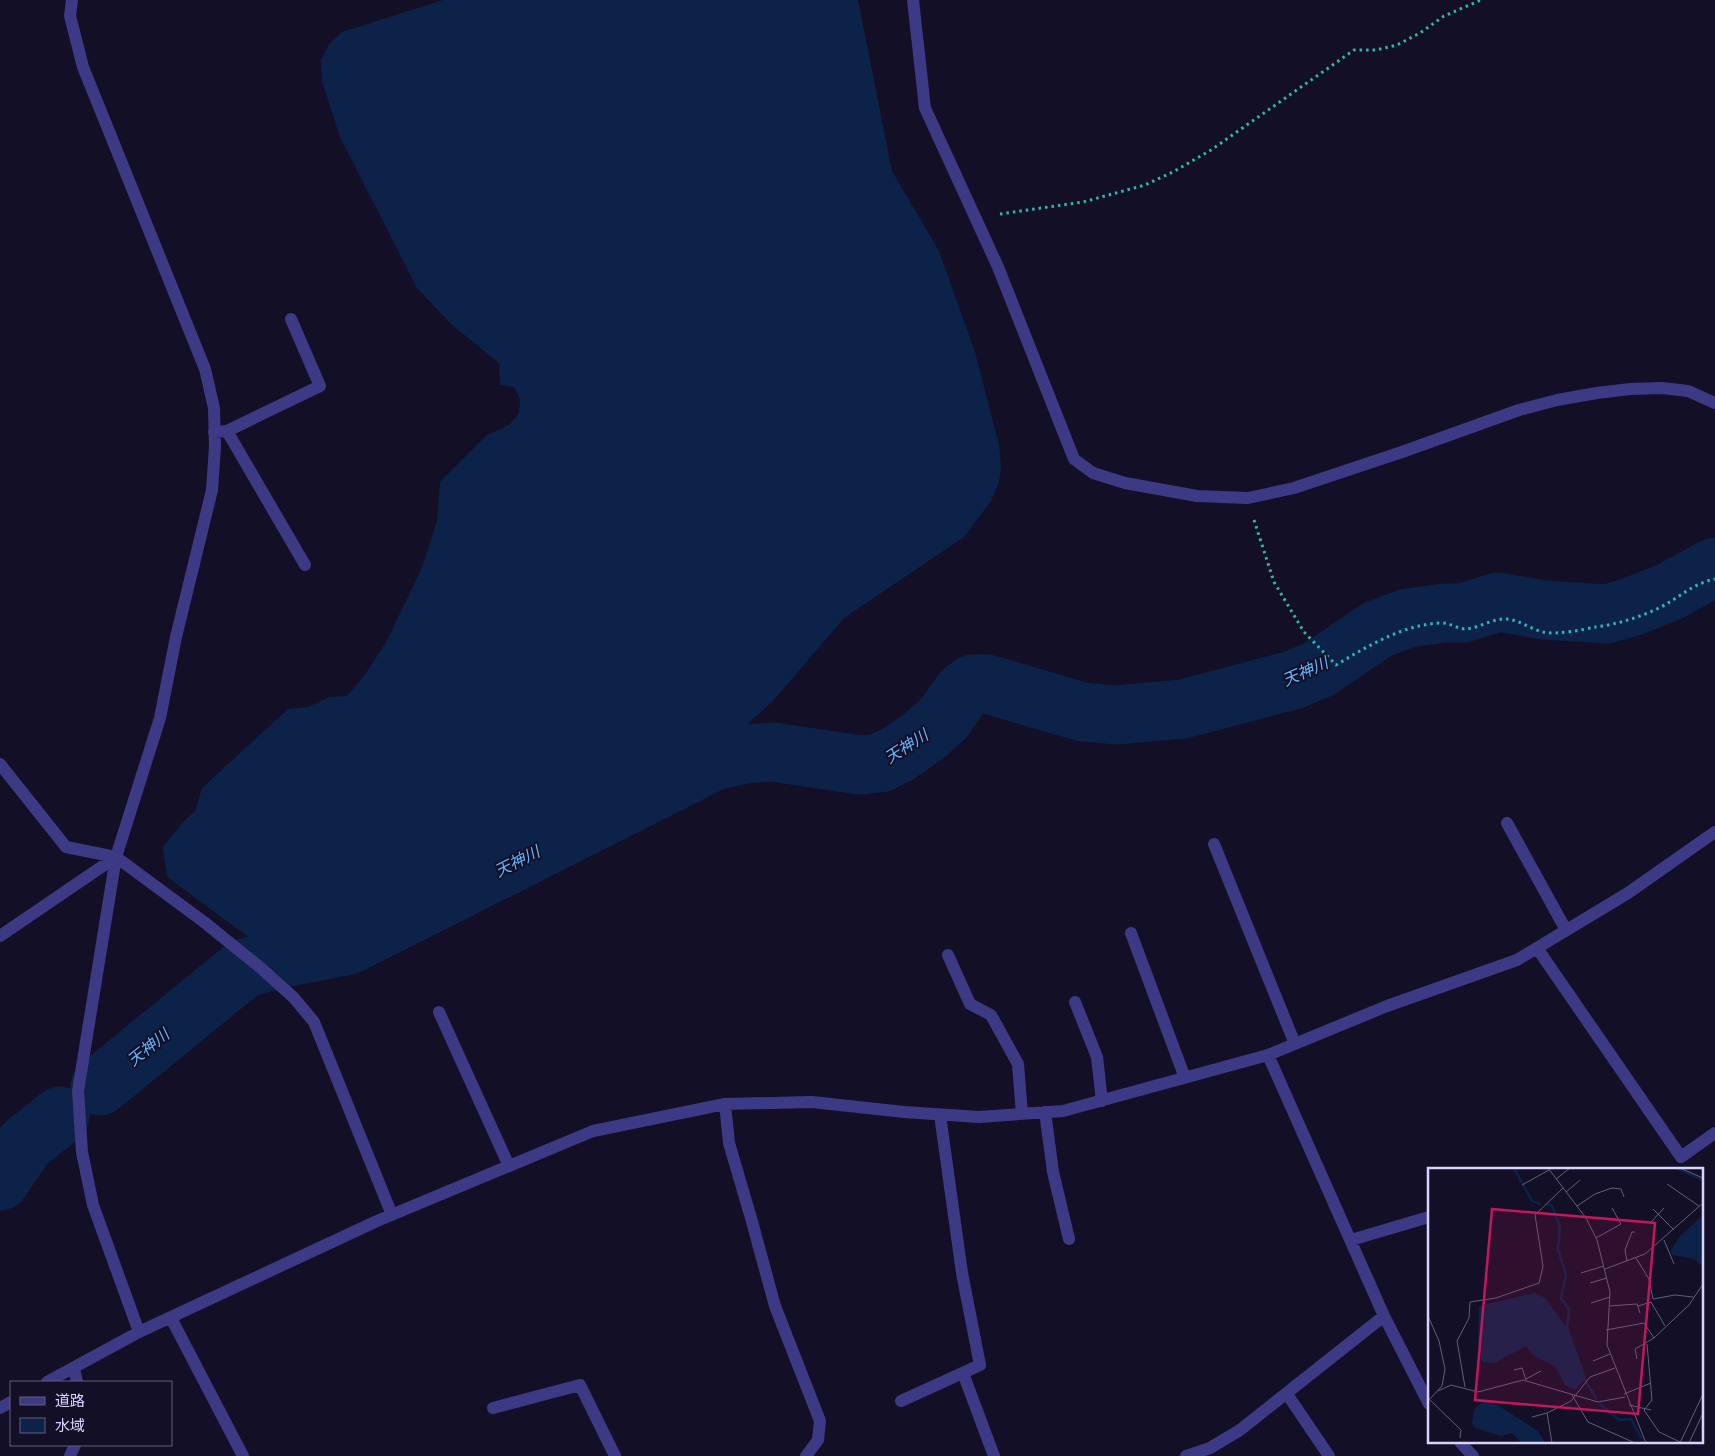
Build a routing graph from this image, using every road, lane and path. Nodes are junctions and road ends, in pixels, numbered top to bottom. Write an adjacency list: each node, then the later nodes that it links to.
1 (72, 0): 7 (street)
2 (913, 0): 4 (street)
3 (1481, 0): 4 (path)
4 (975, 216): 8 (street)
5 (291, 319): 7 (street)
6 (1715, 403): 8 (street)
7 (221, 431): 9 (street); 15 (street)
8 (1248, 498): 10 (path)
9 (305, 566)
10 (1715, 579)
11 (0, 764): 15 (street)
12 (1507, 823): 16 (street)
13 (1715, 832): 16 (street)
14 (1214, 844): 23 (street)
15 (116, 857): 18 (street); 33 (street); 39 (street)
16 (1566, 930): 19 (street)
17 (1131, 933): 25 (street)
18 (0, 936)
19 (1537, 948): 23 (street); 31 (street)
20 (948, 954): 29 (street)
21 (1075, 1002): 26 (street)
22 (440, 1012): 32 (street)
23 (1295, 1044): 24 (street)
24 (1268, 1055): 25 (street); 36 (street)
25 (1185, 1078): 26 (street)
26 (1102, 1100): 28 (street)
27 (725, 1104): 30 (street); 32 (street); 51 (street)
28 (1045, 1112): 29 (street); 35 (street)
29 (1022, 1114): 30 (street)
30 (940, 1115): 41 (street)
31 (1715, 1133)
32 (509, 1166): 33 (street)
33 (392, 1215): 38 (street)
34 (1428, 1217): 36 (street)
35 (1068, 1239)
36 (1351, 1240): 37 (street)
37 (1384, 1316): 44 (street); 46 (street)
38 (171, 1318): 39 (street); 49 (street)
39 (139, 1332): 40 (street)
40 (74, 1368): 42 (street); 43 (street)
41 (963, 1373): 45 (street); 52 (street)
42 (49, 1381)
43 (77, 1381)
44 (1287, 1394): 53 (street); 54 (street)
45 (901, 1401)
46 (1428, 1402)
47 (493, 1408): 50 (street)
48 (1462, 1444): 55 (street)
49 (243, 1456)
50 (615, 1456)
51 (806, 1456)
52 (994, 1456)
53 (1186, 1456)
54 (1329, 1456)
55 (1473, 1456)

